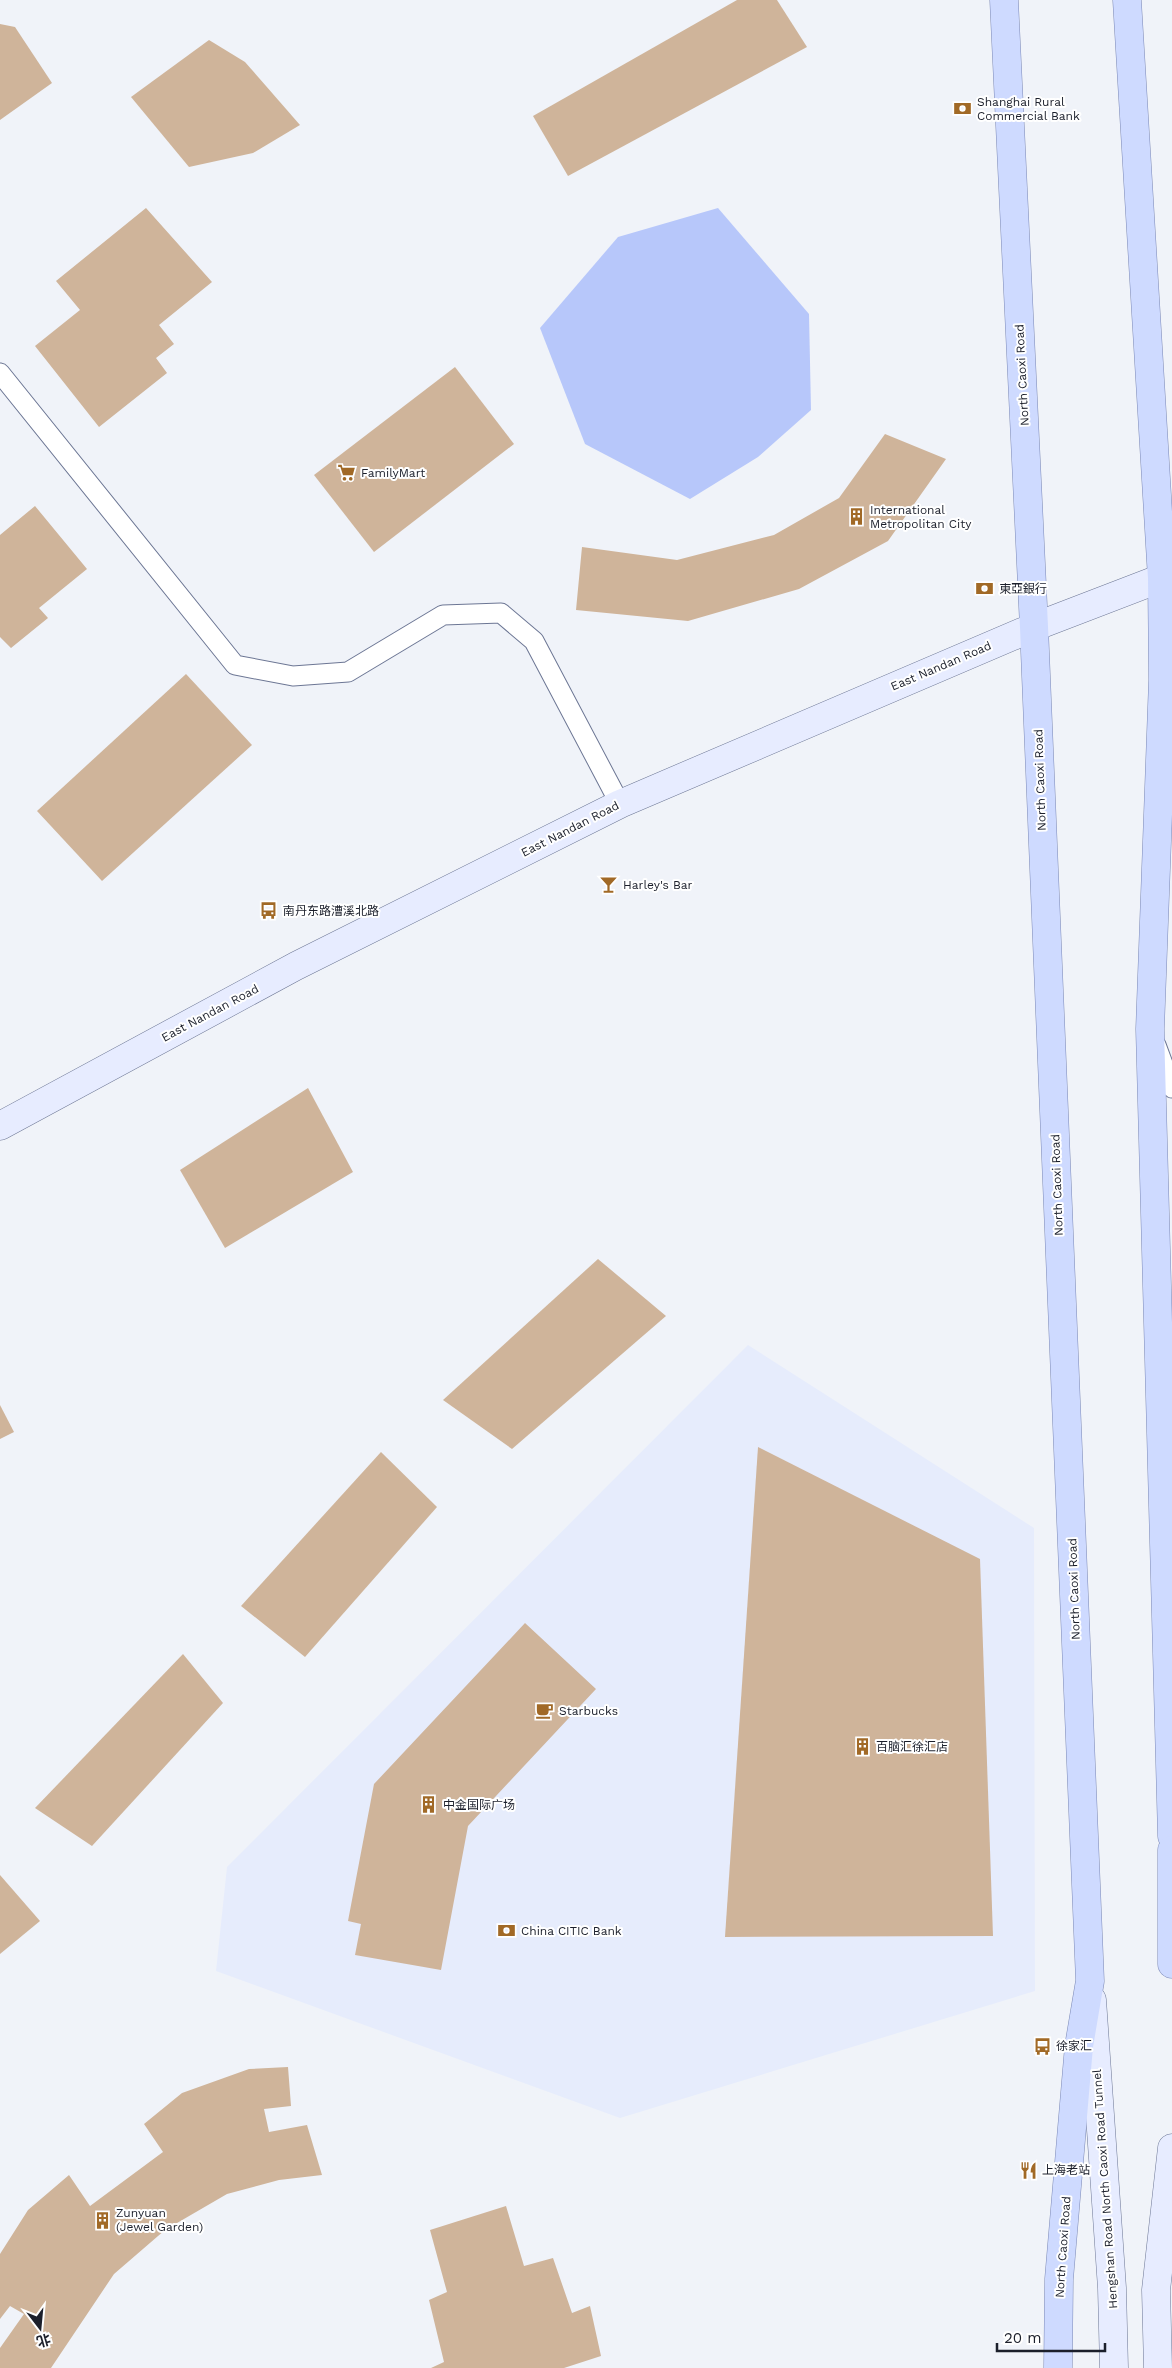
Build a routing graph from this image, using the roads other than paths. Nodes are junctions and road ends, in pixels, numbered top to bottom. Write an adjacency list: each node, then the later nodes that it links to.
1 (1004, 0): 5 (main road, North Caoxi Road)
2 (1127, 0): 4 (main road)
3 (0, 373): 6 (lane)
4 (1167, 576): 5 (main road, East Nandan Road); 7 (main road)
5 (1034, 626): 6 (main road, East Nandan Road); 13 (main road, North Caoxi Road)
6 (620, 804): 9 (main road, East Nandan Road)
7 (1150, 1029): 8 (lane); 10 (main road)
8 (1172, 1088)
9 (0, 1126)
10 (1172, 1836)
11 (1172, 1850): 12 (main road)
12 (1172, 1964)
13 (1090, 1981): 15 (main road, North Caoxi Road); 16 (main road, Hengshan Road North Caoxi Road Tunnel)
14 (1172, 2148): 17 (main road)
15 (1058, 2368)
16 (1114, 2368)
17 (1158, 2368)

